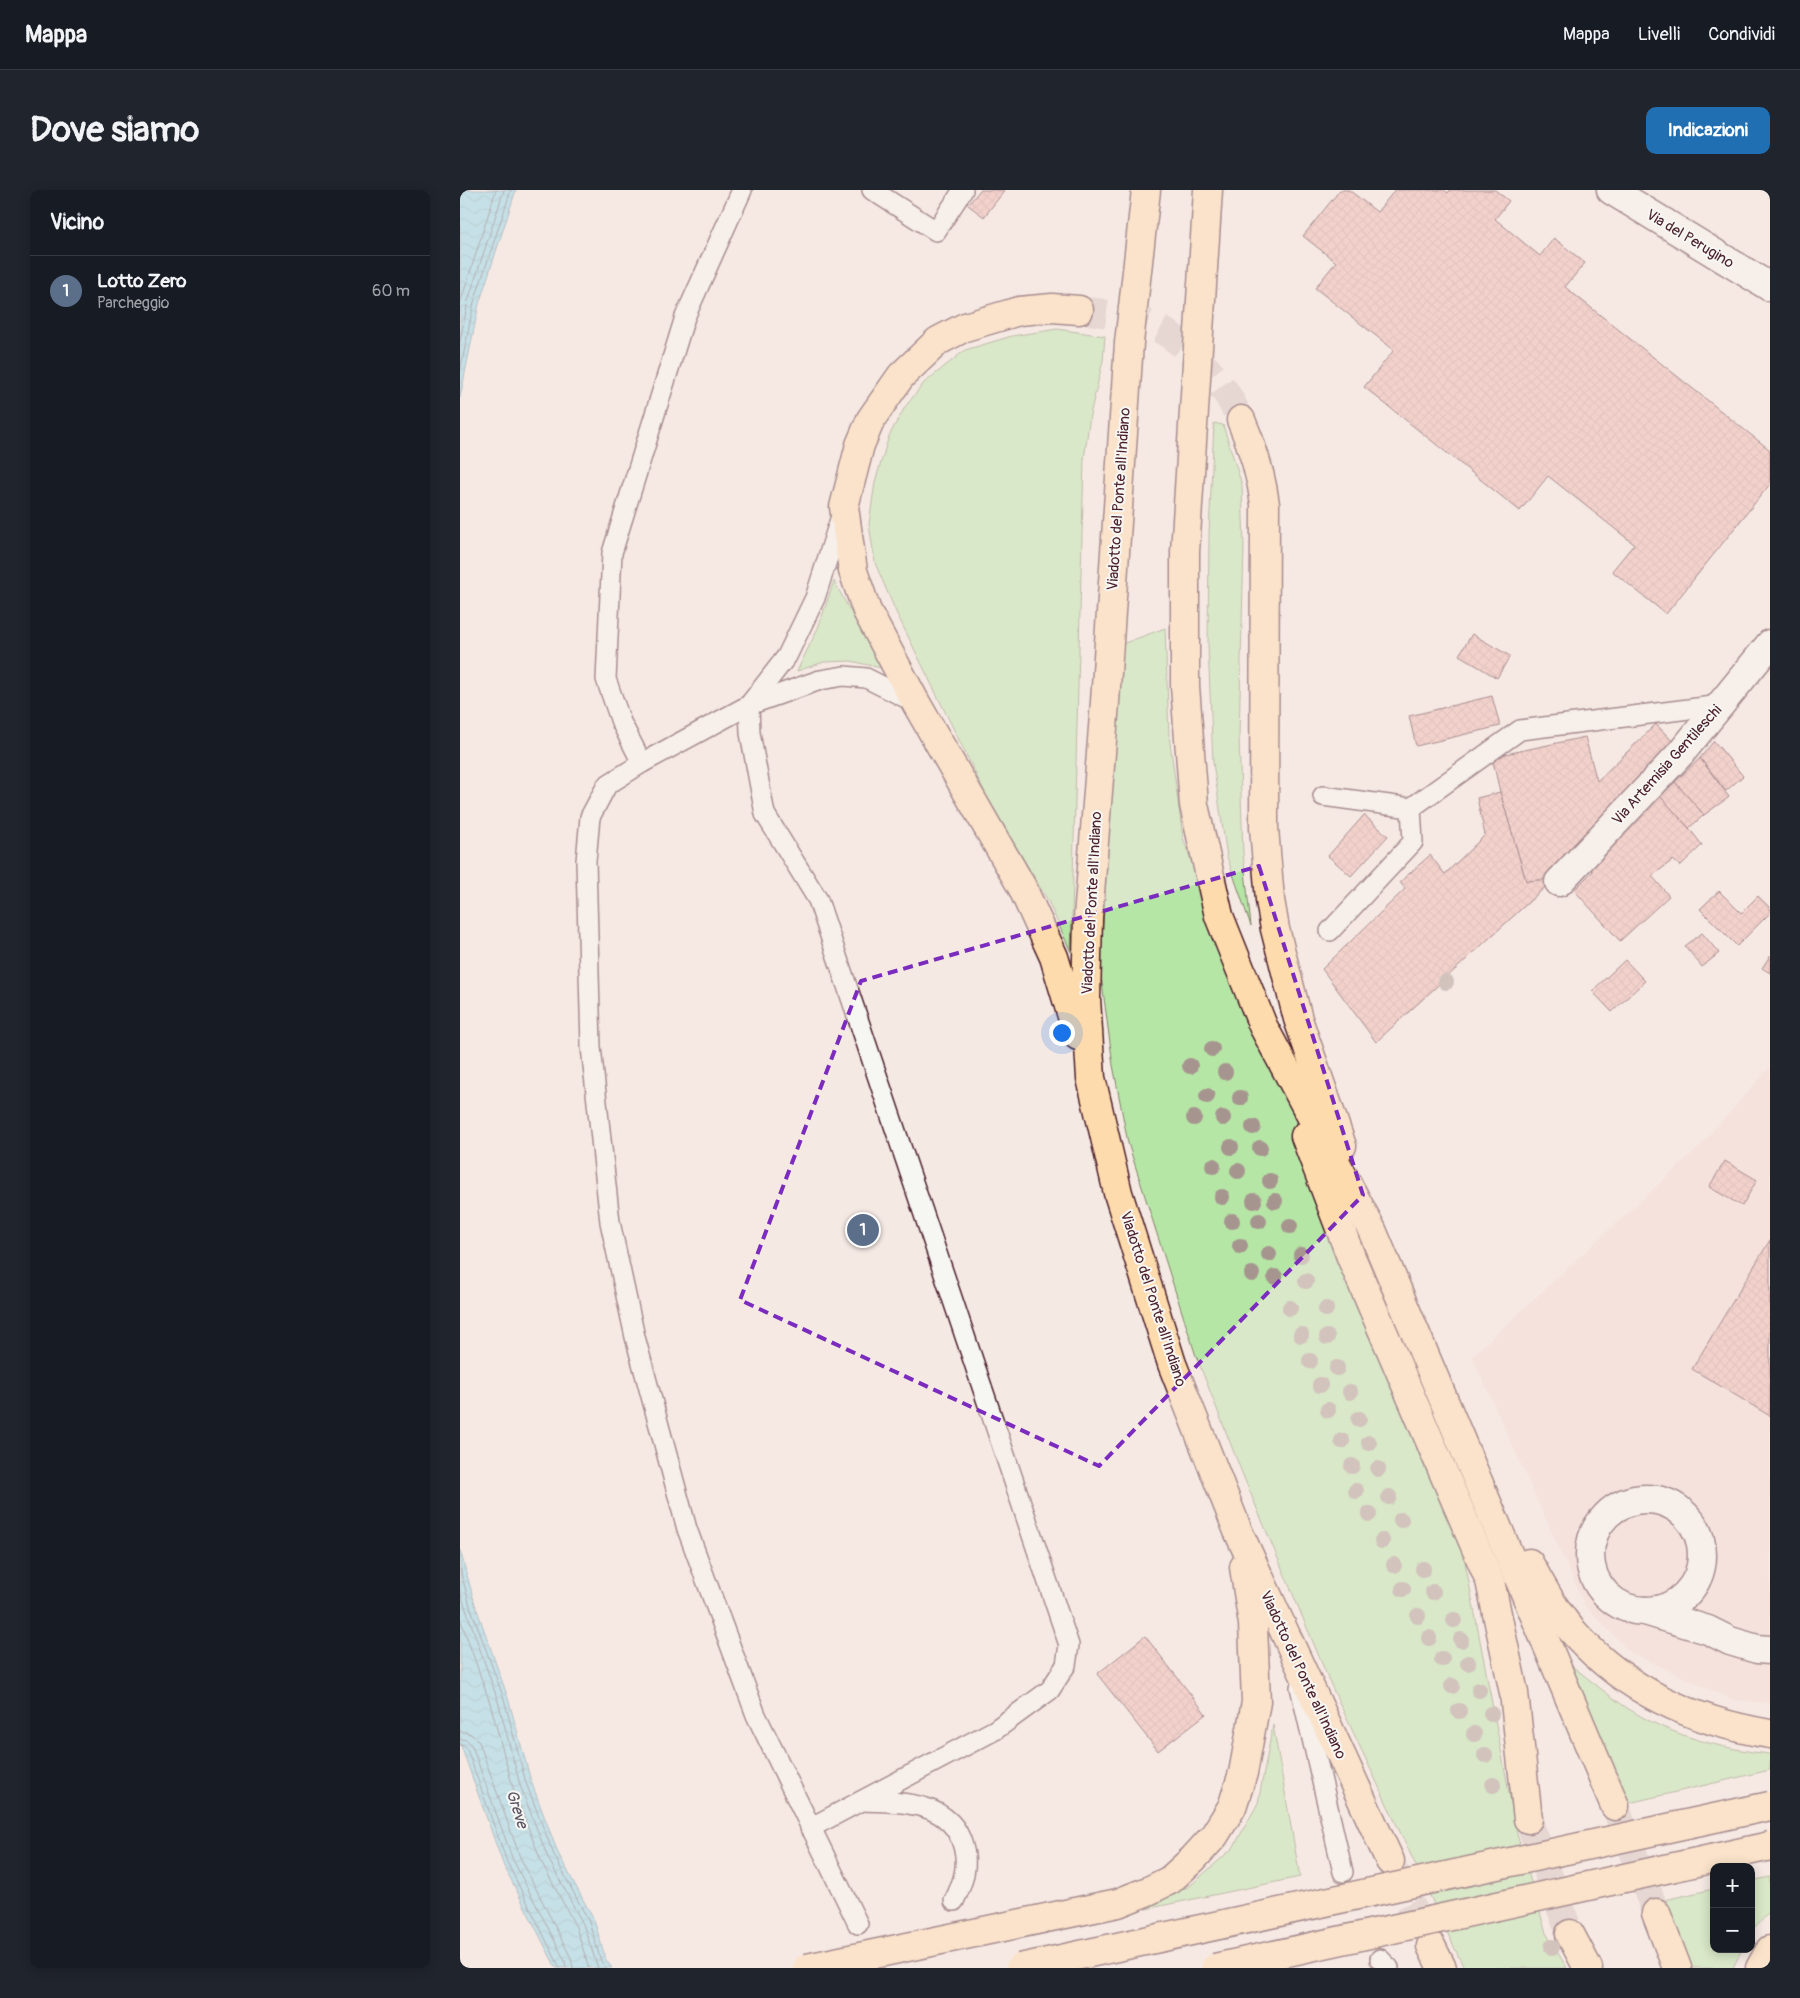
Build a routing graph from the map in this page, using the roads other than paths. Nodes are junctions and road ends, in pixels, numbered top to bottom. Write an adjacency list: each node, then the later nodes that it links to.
1 (742, 190): 15 (lane)
2 (872, 190): 3 (lane)
3 (963, 190)
4 (1146, 190): 21 (highway, Viadotto del Ponte all'Indiano)
5 (1208, 190): 20 (highway)
6 (1611, 190): 7 (street, Via del Perugino)
7 (1770, 287)
8 (1079, 310): 10 (highway)
9 (1241, 420): 22 (highway)
10 (844, 508): 12 (highway); 13 (lane)
11 (1770, 644): 14 (street, Via Artemisia Gentileschi)
12 (916, 703): 13 (lane); 21 (highway)
13 (749, 705): 15 (lane); 31 (lane)
14 (1721, 705): 17 (lane); 18 (street, Via Artemisia Gentileschi)
15 (642, 763): 35 (lane)
16 (1323, 796): 17 (lane)
17 (1411, 808): 19 (lane)
18 (1559, 882)
19 (1330, 931)
20 (1263, 1026): 22 (highway); 34 (highway)
21 (1091, 1078): 24 (highway, Viadotto del Ponte all'Indiano)
22 (1372, 1230): 23 (highway)
23 (1453, 1418): 30 (highway); 32 (highway)
24 (1238, 1531): 28 (highway, Viadotto del Ponte all'Indiano); 44 (highway, bridge)
25 (1690, 1590): 26 (street); 26 (street); 27 (street)
26 (1643, 1611): 27 (street)
27 (1708, 1630): 29 (street)
28 (1291, 1649): 37 (highway, Viadotto del Ponte all'Indiano); 38 (lane)
29 (1770, 1650)
30 (1770, 1734)
31 (861, 1801): 35 (lane); 39 (lane)
32 (1615, 1806)
33 (1770, 1806): 45 (highway, bridge)
34 (1528, 1819)
35 (810, 1828): 41 (lane)
36 (1770, 1846): 46 (highway, bridge)
37 (1390, 1861)
38 (1343, 1872)
39 (954, 1901)
40 (1656, 1913): 48 (highway)
41 (858, 1924)
42 (1570, 1934): 47 (highway)
43 (1770, 1950): 49 (highway)
44 (807, 1968)
45 (1020, 1968)
46 (1215, 1968)
47 (1588, 1968)
48 (1677, 1968)
49 (1760, 1968)

